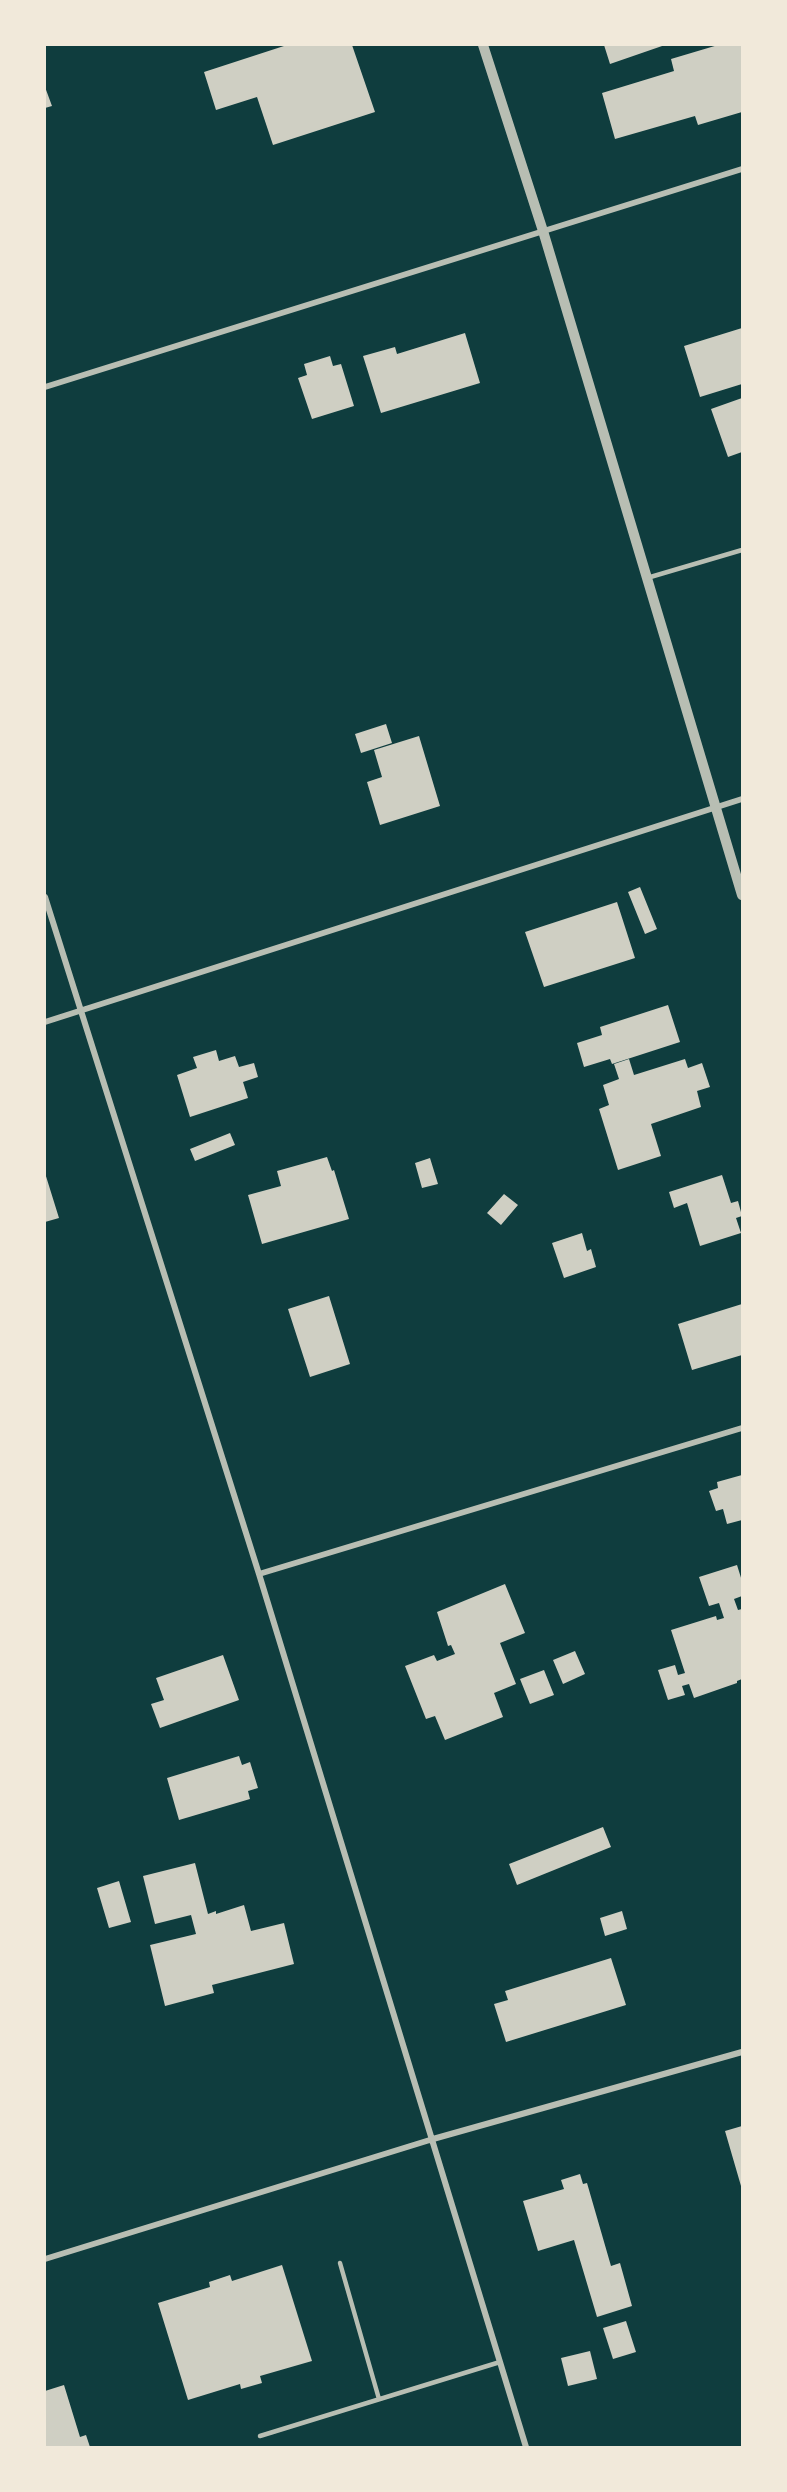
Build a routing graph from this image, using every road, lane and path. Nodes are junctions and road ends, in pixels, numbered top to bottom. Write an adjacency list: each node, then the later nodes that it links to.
1 (483, 45): 3 (street)
2 (742, 169): 3 (street)
3 (543, 231): 4 (street); 6 (street)
4 (45, 387)
5 (742, 550): 6 (lane)
6 (647, 578): 8 (street)
7 (742, 799): 8 (street)
8 (715, 808): 9 (street); 11 (street)
9 (742, 895)
10 (45, 897): 11 (street)
11 (81, 1011): 12 (street); 14 (street)
12 (45, 1022)
13 (742, 1428): 14 (street)
14 (259, 1574): 16 (street)
15 (742, 2052): 16 (street)
16 (433, 2139): 17 (street); 19 (street)
17 (45, 2259)
18 (340, 2264): 20 (lane)
19 (500, 2362): 20 (lane); 22 (street)
20 (379, 2399): 21 (lane)
21 (260, 2436)
22 (526, 2447)

